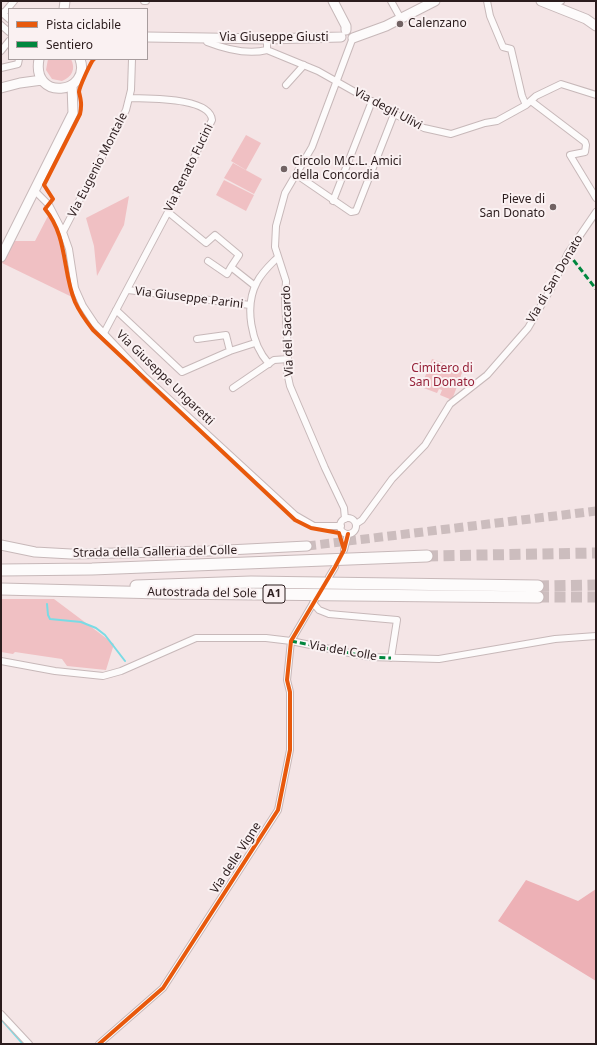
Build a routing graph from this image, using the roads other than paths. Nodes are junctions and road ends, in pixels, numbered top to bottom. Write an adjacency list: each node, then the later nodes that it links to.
1 (14, 1): 9 (street)
2 (333, 1): 13 (street)
3 (391, 1): 10 (street)
4 (434, 1): 10 (street, Via Giuseppe Giusti)
5 (487, 1): 36 (street)
6 (541, 1): 8 (street)
7 (561, 1): 8 (street)
8 (552, 5): 11 (street)
9 (2, 13)
10 (399, 16): 13 (street, Via Giuseppe Giusti)
11 (596, 26)
12 (148, 37): 15 (street, Via Giuseppe Giusti)
13 (348, 37): 14 (street, Via Giuseppe Giusti); 26 (street, Via del Saccardo)
14 (267, 39): 15 (street, Via Giuseppe Giusti); 17 (street)
15 (207, 40): 17 (street, Via Giuseppe Giusti)
16 (8, 42): 18 (street)
17 (267, 50): 23 (street, Via degli Ulivi)
18 (1, 51)
19 (19, 60): 24 (street)
20 (132, 60): 33 (street)
21 (83, 61): 28 (street)
22 (38, 63): 25 (street); 27 (street)
23 (304, 65): 26 (street, Via degli Ulivi); 29 (street)
24 (1, 68)
25 (42, 80): 27 (street); 31 (street)
26 (335, 81): 34 (street, Via degli Ulivi); 38 (street, Via del Saccardo)
27 (20, 83): 30 (street)
28 (72, 85): 31 (street); 35 (street)
29 (286, 85)
30 (1, 88)
31 (57, 89): 35 (street)
32 (596, 95): 36 (street, Via degli Ulivi)
33 (130, 98): 42 (street, Via Renato Fucini); 44 (street, Via Eugenio Montale)
34 (372, 101): 37 (street, Via degli Ulivi); 41 (street)
35 (73, 103): 39 (street)
36 (529, 103): 37 (street, Via degli Ulivi); 40 (street)
37 (394, 114): 41 (street)
38 (297, 175): 41 (street); 46 (street, Via del Saccardo)
39 (35, 191): 44 (street, Via Giuseppe Ungaretti); 45 (street)
40 (596, 198)
41 (333, 201)
42 (168, 212): 48 (street); 50 (street, Via Renato Fucini)
43 (596, 212): 61 (street, Via di San Donato)
44 (64, 232): 53 (street, Via Giuseppe Ungaretti)
45 (1, 257)
46 (277, 258): 49 (street); 57 (street, Via del Saccardo)
47 (208, 261): 48 (street)
48 (231, 267): 49 (street)
49 (255, 286): 51 (street)
50 (128, 290): 51 (street, Via Giuseppe Parini); 52 (street, Via Renato Fucini)
51 (250, 305): 55 (street)
52 (116, 310): 53 (street, Via Renato Fucini); 56 (street)
53 (104, 333): 62 (street, Via Giuseppe Ungaretti)
54 (197, 339): 56 (street)
55 (255, 343): 56 (street); 58 (street)
56 (230, 351)
57 (288, 359): 58 (street); 60 (street, Via del Saccardo)
58 (269, 364): 59 (street)
59 (233, 388)
60 (345, 519): 61 (street); 62 (street)
61 (356, 524): 63 (street)
62 (341, 526): 63 (street)
63 (348, 534): 66 (street)
64 (2, 544): 65 (street, Strada della Galleria del Colle)
65 (307, 546)
66 (344, 550)
67 (427, 556): 69 (highway, Autostrada del Sole)
68 (335, 567): 70 (street)
69 (1, 570)
70 (329, 577)
71 (5, 589): 72 (highway, Autostrada del Sole / A1)
72 (538, 591)
73 (596, 636): 75 (street, Via del Colle)
74 (291, 640): 75 (street, Via del Colle); 75 (street); 76 (street, Via del Colle); 79 (street, Via delle Vigne)
75 (391, 658)
76 (1, 661)
77 (1, 1014): 78 (street)
78 (29, 1044)
79 (99, 1044)

